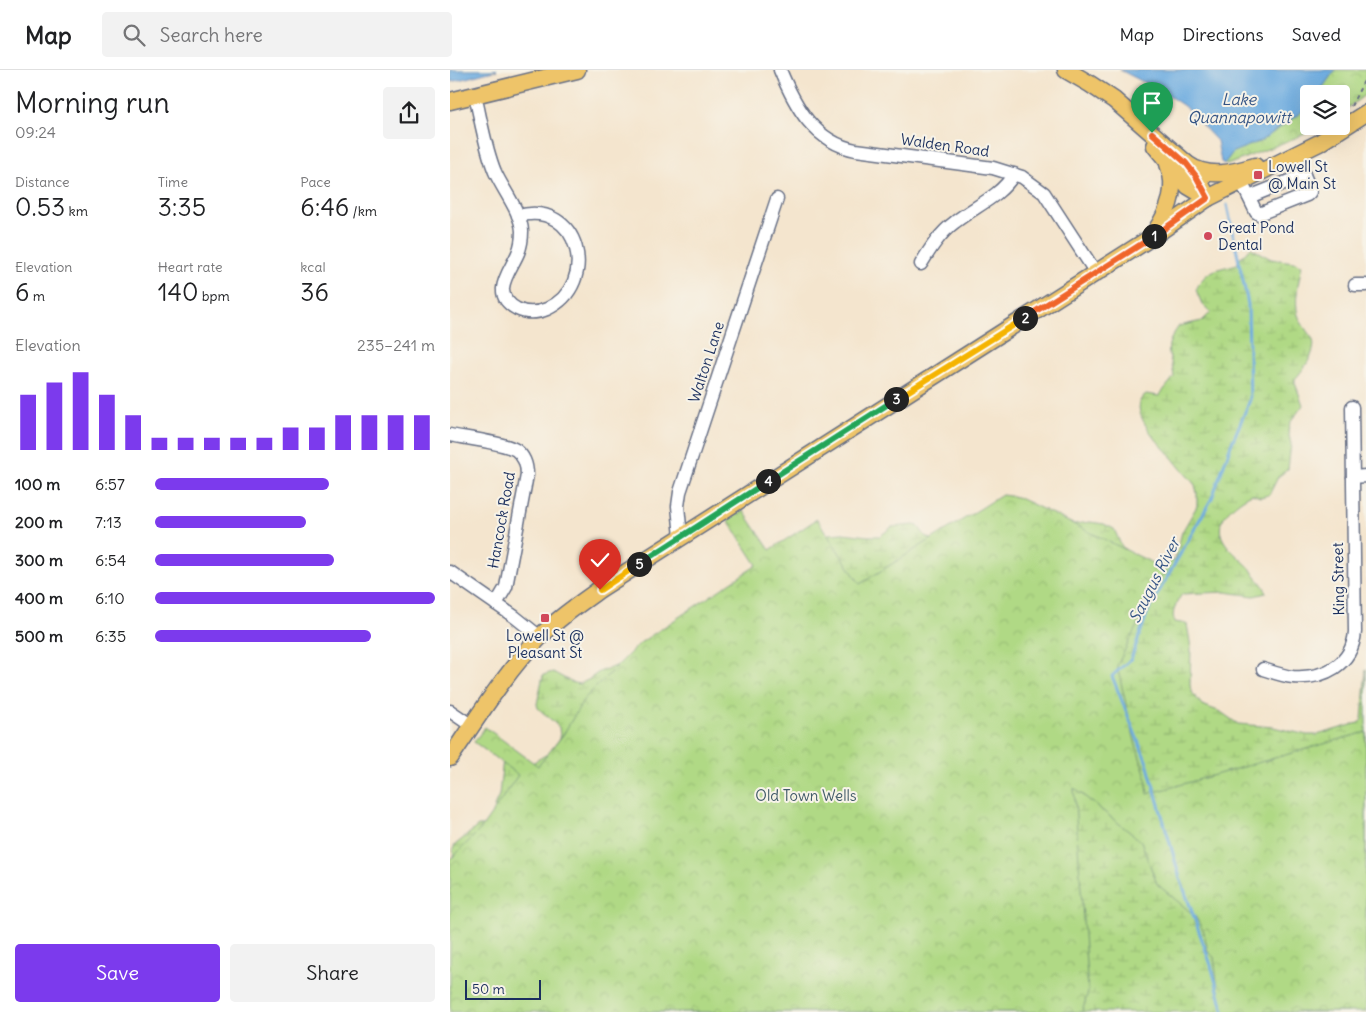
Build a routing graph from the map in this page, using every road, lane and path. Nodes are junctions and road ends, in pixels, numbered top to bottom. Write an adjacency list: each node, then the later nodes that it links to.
1 (577, 70): 5 (main road)
2 (780, 70): 12 (street, Walden Road)
3 (1066, 70): 8 (main road)
4 (1366, 77): 7 (path)
5 (475, 95): 6 (main road); 18 (street)
6 (450, 101)
7 (1360, 116): 9 (main road)
8 (1139, 123): 10 (main road); 11 (main road)
9 (1295, 154): 11 (main road); 13 (street); 14 (main road)
10 (1167, 162): 16 (main road); 19 (main road)
11 (1186, 163): 16 (main road)
12 (1014, 174): 20 (street); 21 (street, Walden Road)
13 (1304, 174): 15 (street); 15 (street)
14 (1241, 181): 15 (street); 16 (main road)
15 (1249, 197)
16 (1208, 198): 19 (main road)
17 (777, 200): 25 (street, Walton Lane)
18 (518, 216): 18 (street)
19 (1152, 237): 21 (main road)
20 (921, 264)
21 (1096, 273): 25 (main road)
22 (1352, 407): 24 (street, King Street)
23 (450, 435): 27 (street, Hancock Road)
24 (1360, 476): 29 (street, King Street)
25 (681, 537): 28 (main road)
26 (450, 572): 27 (street)
27 (496, 604): 28 (street)
28 (540, 637): 31 (main road)
29 (1262, 669)
30 (450, 711): 31 (street)
31 (472, 726): 32 (main road)
32 (450, 758)

